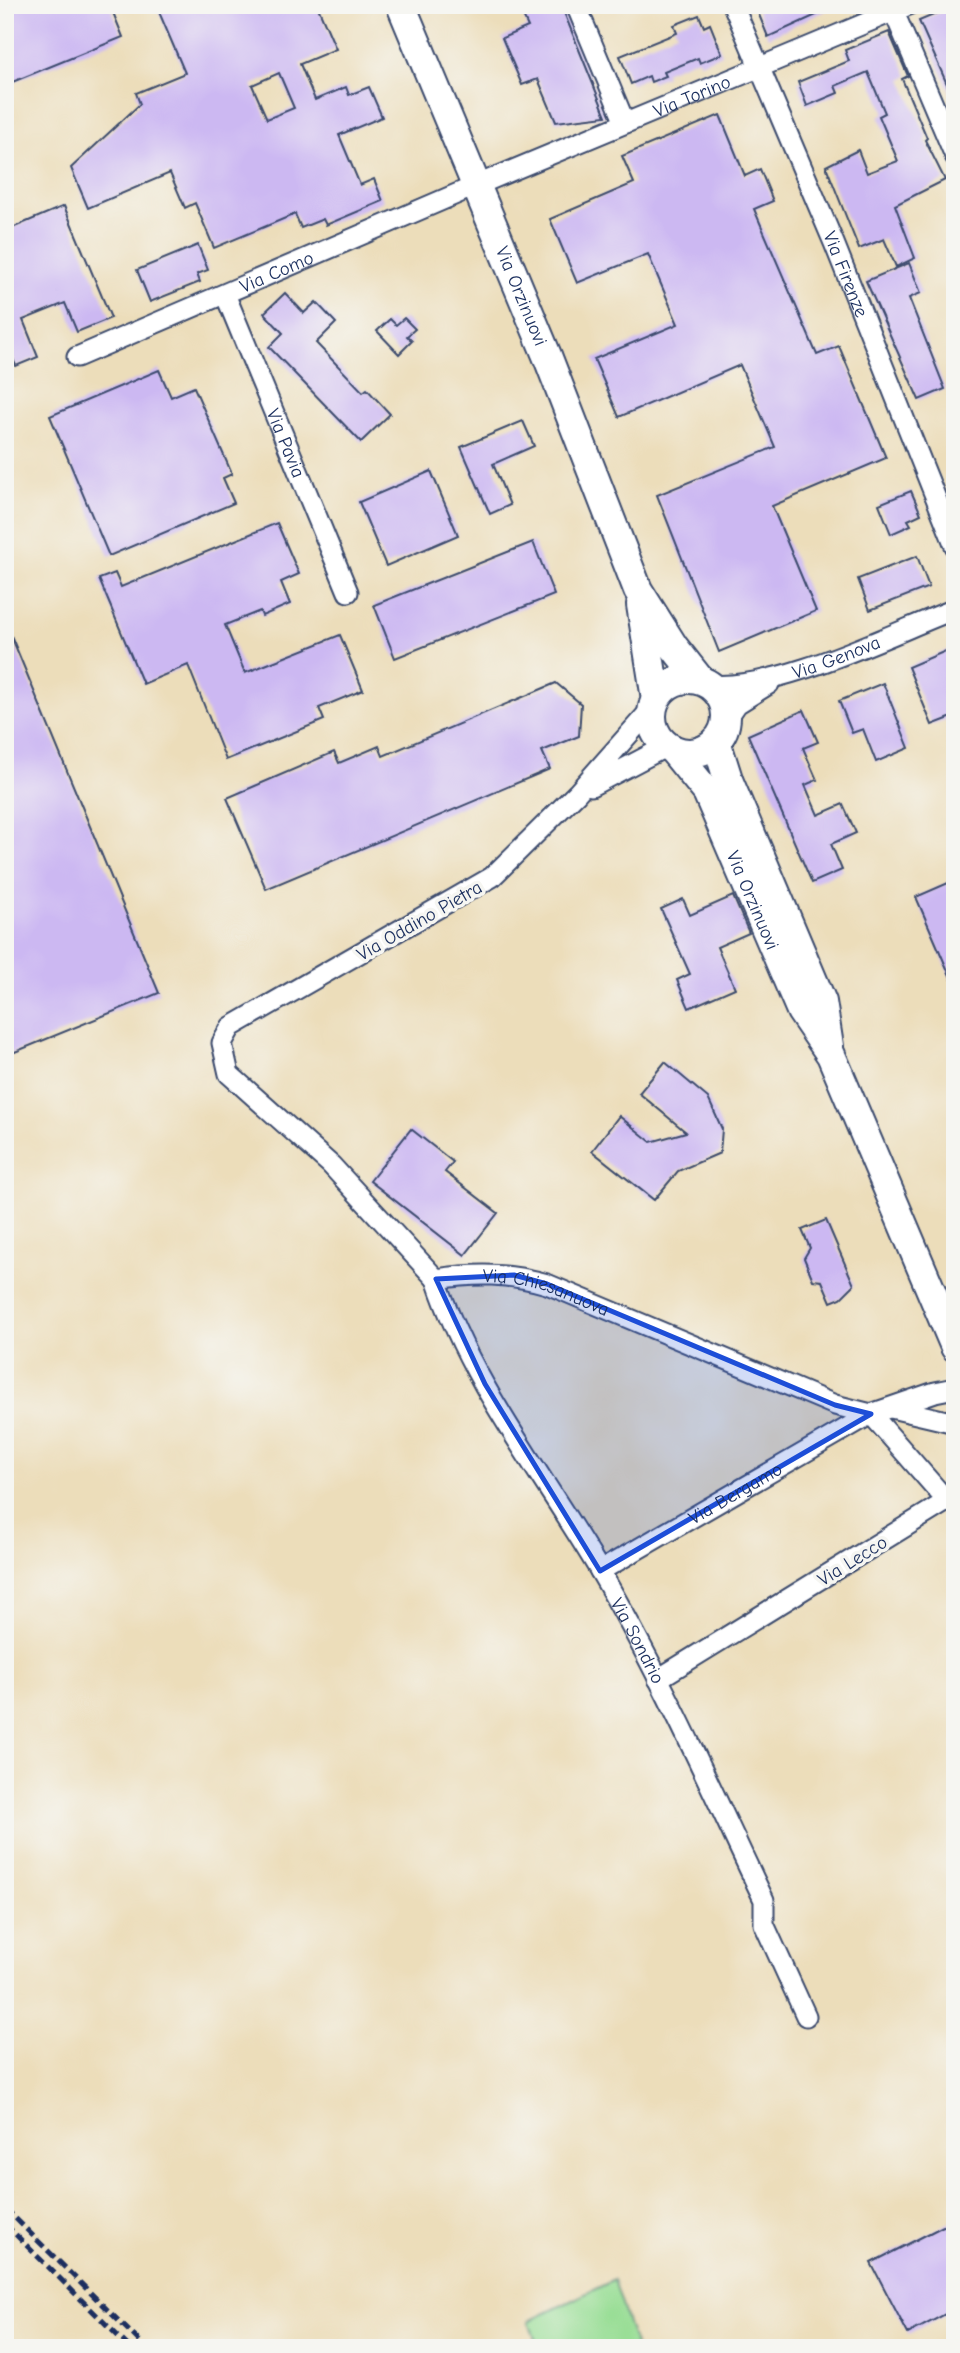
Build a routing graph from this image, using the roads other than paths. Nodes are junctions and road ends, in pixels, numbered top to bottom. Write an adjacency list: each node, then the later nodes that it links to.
1 (401, 5): 8 (main road, Via Orzinuovi)
2 (576, 5): 6 (street)
3 (733, 5): 5 (street, Via Firenze)
4 (898, 7): 5 (street, Via Torino); 7 (street)
5 (759, 66): 6 (street, Via Torino); 11 (street, Via Firenze)
6 (625, 123): 8 (street, Via Torino)
7 (955, 156)
8 (475, 186): 9 (street, Via Como); 12 (main road, Via Orzinuovi)
9 (225, 294): 10 (street, Via Como); 13 (street, Via Pavia)
10 (77, 357)
11 (955, 546)
12 (638, 590): 16 (main road, Via Orzinuovi); 17 (main road, Via Orzinuovi)
13 (348, 592)
14 (955, 609): 15 (street, Via Genova)
15 (782, 676): 16 (street, Via Genova); 18 (street, Via Genova)
16 (705, 682): 17 (main road); 18 (main road, Via Orzinuovi)
17 (654, 703): 19 (main road, Via Orzinuovi); 20 (street, Via Oddino Pietra)
18 (721, 731): 19 (main road); 21 (main road, Via Orzinuovi)
19 (670, 748): 20 (street); 21 (main road, Via Orzinuovi)
20 (577, 793): 22 (street, Via Oddino Pietra)
21 (831, 1055): 23 (main road, Via Orzinuovi)
22 (436, 1279): 25 (street, Via Chiesanuova); 27 (street, Via Sondrio)
23 (955, 1347)
24 (955, 1388): 25 (street)
25 (881, 1411): 26 (street, Via Chiesanuova); 27 (street, Via Bergamo); 28 (street, Via Lecco)
26 (955, 1423)
27 (600, 1571): 28 (street, Via Sondrio)
28 (658, 1679): 29 (street, Via Sondrio)
29 (806, 2016)

